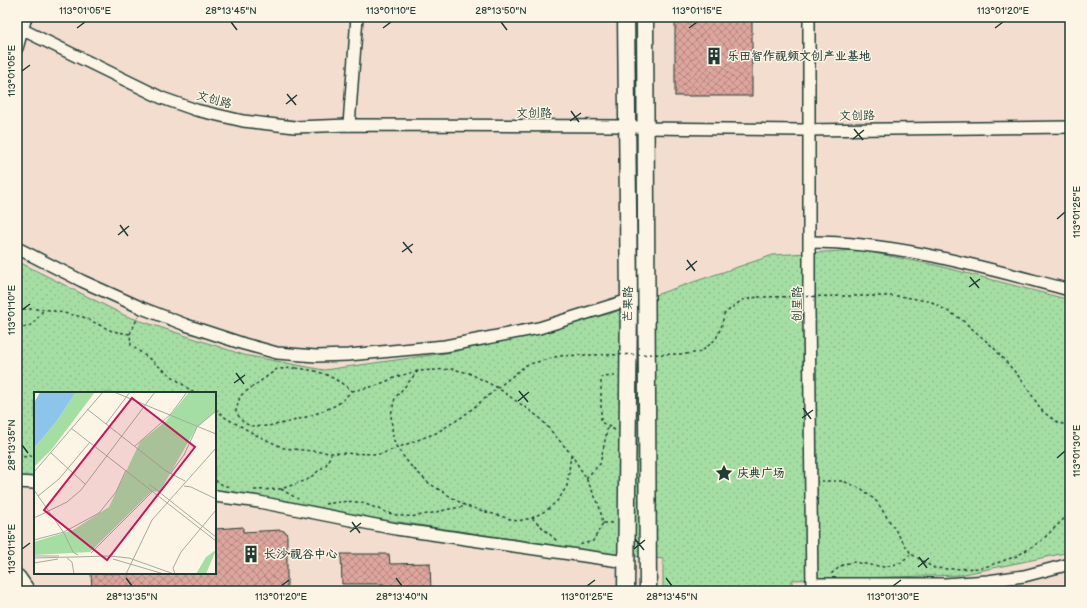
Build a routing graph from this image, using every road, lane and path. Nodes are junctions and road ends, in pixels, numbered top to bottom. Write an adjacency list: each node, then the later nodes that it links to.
1 (26, 17): 6 (street)
2 (357, 17): 8 (street)
3 (626, 17): 9 (main road, 芒果路)
4 (645, 17): 11 (main road, 芒果路)
5 (809, 17): 12 (street, 创星路)
6 (20, 29): 7 (street); 8 (street, 文创路)
7 (17, 48)
8 (349, 125): 9 (street, 文创路)
9 (627, 126): 11 (street, 文创路); 16 (main road, 芒果路)
10 (1070, 127): 12 (street, 文创路)
11 (646, 128): 12 (street, 文创路); 62 (main road, 芒果路)
12 (810, 130): 13 (street, 创星路)
13 (810, 242): 15 (street); 40 (street, 创星路)
14 (17, 248): 17 (street)
15 (1070, 290)
16 (629, 300): 17 (street); 23 (main road, 芒果路)
17 (142, 308): 21 (path)
18 (17, 309): 19 (path)
19 (44, 309): 20 (path); 21 (path)
20 (17, 326)
21 (130, 334): 26 (path)
22 (418, 371): 24 (path); 25 (path); 33 (path)
23 (628, 376): 29 (path); 32 (main road, 芒果路)
24 (498, 388): 30 (path, bridge); 33 (path); 35 (path)
25 (352, 391): 28 (path); 28 (path)
26 (193, 392)
27 (216, 410): 31 (path)
28 (245, 424): 31 (path)
29 (608, 426): 32 (path); 38 (path)
30 (1070, 426)
31 (243, 428): 34 (path)
32 (628, 439): 55 (main road, 芒果路)
33 (397, 448): 34 (path); 48 (path)
34 (331, 453): 44 (path)
35 (571, 454): 38 (path); 51 (path)
36 (34, 456): 37 (path)
37 (17, 457)
38 (586, 478): 53 (path)
39 (216, 481): 43 (path)
40 (811, 481): 54 (path); 59 (street, 创星路)
41 (17, 482): 42 (street)
42 (34, 483)
43 (235, 489)
44 (281, 489): 45 (path); 47 (path)
45 (250, 491)
46 (216, 496): 50 (street)
47 (304, 500)
48 (466, 506): 50 (path); 51 (path)
49 (1070, 513): 54 (path)
50 (323, 514): 55 (street)
51 (532, 518): 52 (path)
52 (560, 544)
53 (574, 546)
54 (911, 554): 58 (path)
55 (626, 562): 61 (main road, 芒果路)
56 (1070, 564): 58 (street)
57 (17, 578): 60 (main road)
58 (835, 584): 59 (street)
59 (812, 588)
60 (26, 591)
61 (626, 591)
62 (648, 591)

